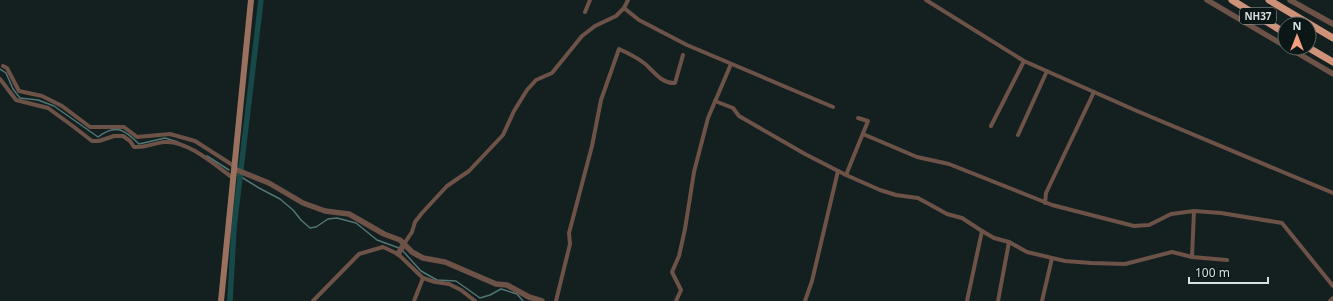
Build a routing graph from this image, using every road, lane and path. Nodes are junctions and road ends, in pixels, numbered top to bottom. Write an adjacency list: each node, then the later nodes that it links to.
1 (251, 0): 34 (main road)
2 (590, 0): 10 (street)
3 (628, 0): 9 (street)
4 (926, 0): 18 (street)
5 (1207, 0): 14 (street)
6 (1232, 0): 12 (highway, NH37)
7 (1269, 0): 13 (highway, NH37)
8 (1290, 0): 11 (street)
9 (624, 8): 20 (street); 43 (street)
10 (585, 12)
11 (1333, 24)
12 (1277, 28)
13 (1333, 38)
14 (1277, 41)
15 (1317, 53): 19 (highway)
16 (683, 55): 55 (street)
17 (1303, 56): 23 (street)
18 (1024, 60): 22 (street); 31 (street)
19 (1333, 62)
20 (731, 64): 28 (street); 29 (street)
21 (3, 66): 25 (street)
22 (1047, 71): 26 (street); 33 (street)
23 (1333, 74)
24 (0, 79): 27 (street)
25 (19, 90): 27 (street); 34 (street)
26 (1094, 92): 38 (street); 39 (street)
27 (14, 99): 37 (street)
28 (715, 101): 35 (street); 56 (street)
29 (834, 107)
30 (858, 118): 32 (street)
31 (991, 126)
32 (863, 134): 36 (street); 39 (street)
33 (1018, 135)
34 (234, 168): 37 (main road); 43 (street)
35 (838, 171): 36 (street); 57 (street)
36 (846, 175): 41 (street)
37 (233, 178): 50 (main road)
38 (1333, 193)
39 (1045, 203): 40 (street)
40 (1194, 211): 44 (street); 48 (street)
41 (982, 231): 42 (street); 58 (street)
42 (1010, 242): 45 (street); 59 (street)
43 (401, 249): 47 (street); 51 (street); 54 (street)
44 (1192, 257): 45 (street); 46 (street)
45 (1052, 258): 60 (street)
46 (1227, 260)
47 (423, 278): 52 (street); 53 (street)
48 (1333, 286)
49 (1333, 298): 61 (street)
50 (221, 301)
51 (313, 301)
52 (414, 301)
53 (475, 301)
54 (542, 301)
55 (556, 301)
56 (676, 301)
57 (805, 301)
58 (967, 301)
59 (998, 301)
60 (1042, 301)
61 (1330, 301)

